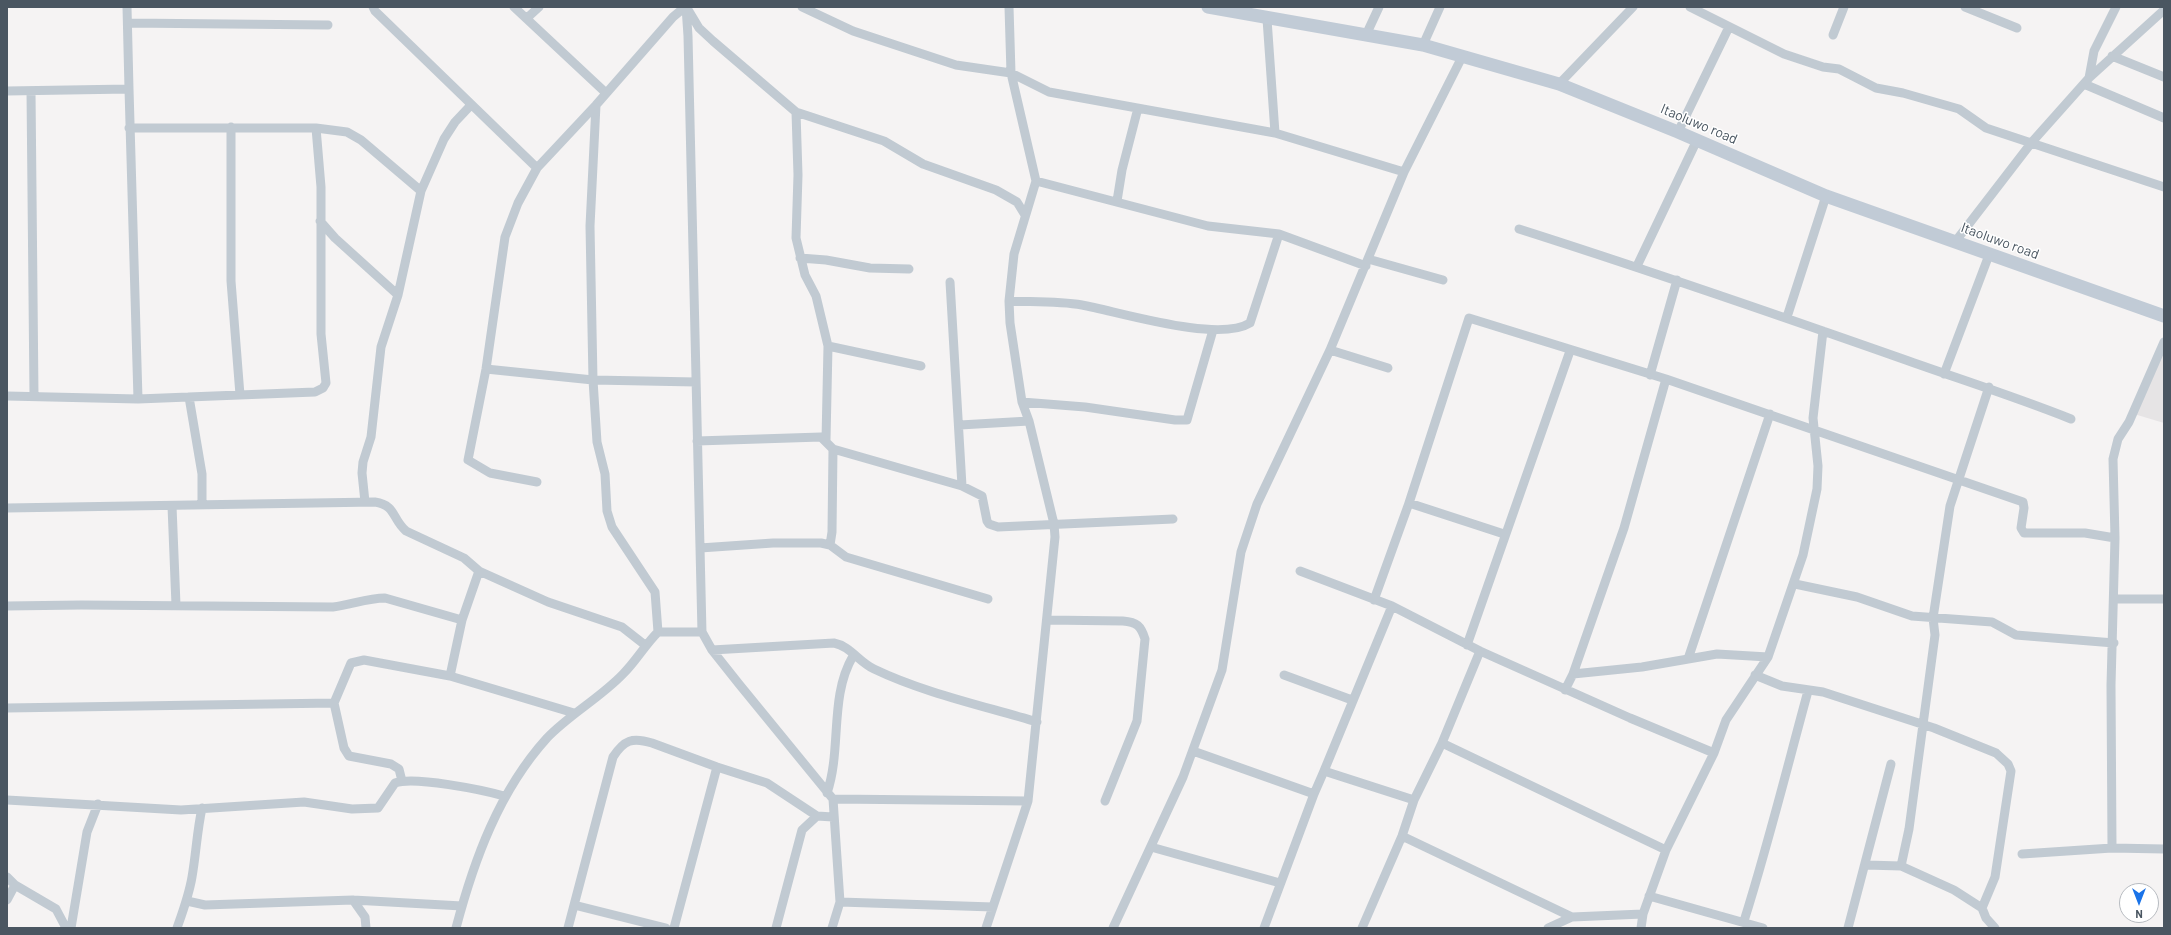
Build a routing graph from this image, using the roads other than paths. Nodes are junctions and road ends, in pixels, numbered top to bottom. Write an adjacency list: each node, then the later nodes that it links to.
1 (127, 7): 20 (street)
2 (373, 7): 37 (street)
3 (514, 7): 18 (street)
4 (539, 7): 18 (street)
5 (685, 7): 36 (street); 40 (street); 86 (street)
6 (802, 7): 29 (street)
7 (1009, 7): 29 (street)
8 (1208, 7): 16 (street, Itaoluwo road)
9 (1379, 7): 24 (street)
10 (1440, 7): 26 (street)
11 (1633, 7): 32 (street)
12 (1690, 7): 22 (street)
13 (1844, 7): 25 (street)
14 (1965, 7): 23 (street)
15 (2116, 7): 31 (street)
16 (1236, 10): 19 (street, Itaoluwo road)
17 (2164, 10): 27 (street)
18 (527, 18): 36 (street)
19 (1267, 19): 24 (street, Itaoluwo road); 46 (street)
20 (128, 23): 21 (street); 33 (street)
21 (328, 25)
22 (1729, 27): 45 (street); 48 (street)
23 (2017, 28)
24 (1366, 34): 26 (street, Itaoluwo road)
25 (1833, 35)
26 (1423, 46): 28 (street, Itaoluwo road)
27 (2112, 56): 30 (street); 31 (street)
28 (1462, 57): 32 (street, Itaoluwo road); 50 (street)
29 (1011, 73): 39 (street); 51 (street)
30 (2164, 77)
31 (2086, 81): 41 (street); 48 (street)
32 (1559, 84): 45 (street, Itaoluwo road)
33 (129, 90): 34 (street); 43 (street)
34 (32, 91): 35 (street); 90 (street)
35 (7, 92)
36 (606, 93): 38 (street)
37 (471, 105): 49 (street); 53 (street)
38 (596, 105): 49 (street); 85 (street)
39 (1138, 108): 46 (street); 55 (street)
40 (796, 112): 56 (street); 62 (street)
41 (2164, 118)
42 (231, 127): 43 (street); 44 (street); 88 (street)
43 (129, 128): 92 (street)
44 (316, 128): 53 (street); 57 (street)
45 (1678, 132): 47 (street, Itaoluwo road)
46 (1275, 133): 50 (street)
47 (1697, 140): 54 (street, Itaoluwo road); 64 (street)
48 (2032, 142): 52 (street); 60 (street)
49 (537, 168): 81 (street)
50 (1404, 172): 63 (street)
51 (1036, 181): 55 (street); 56 (street)
52 (2164, 187)
53 (421, 191): 69 (street)
54 (1826, 196): 60 (street, Itaoluwo road); 72 (street)
55 (1117, 201): 59 (street)
56 (1025, 215): 70 (street)
57 (320, 221): 69 (street); 88 (street)
58 (1519, 229): 64 (street)
59 (1279, 234): 63 (street); 73 (street)
60 (1955, 242): 61 (street, Itaoluwo road)
61 (1989, 254): 71 (street, Itaoluwo road); 82 (street)
62 (800, 258): 65 (street); 76 (street)
63 (1367, 263): 66 (street); 77 (street)
64 (1637, 266): 67 (street)
65 (909, 269)
66 (1443, 280)
67 (1677, 280): 72 (street); 83 (street)
68 (950, 282): 97 (street)
69 (398, 294): 105 (street)
70 (1009, 301): 73 (street); 93 (street)
71 (2164, 316)
72 (1787, 317): 74 (street)
73 (1213, 330): 93 (street)
74 (1823, 331): 82 (street); 98 (street)
75 (2164, 342): 113 (street)
76 (828, 346): 79 (street); 99 (street)
77 (1330, 350): 80 (street); 152 (street)
78 (1570, 351): 83 (street); 106 (street); 112 (street)
79 (921, 366)
80 (1388, 368)
81 (486, 369): 85 (street); 103 (street)
82 (1944, 374): 87 (street)
83 (1650, 375): 84 (street)
84 (1666, 379): 94 (street); 139 (street)
85 (593, 380): 86 (street); 129 (street)
86 (696, 382): 100 (street)
87 (1989, 387): 95 (street); 102 (street)
88 (240, 395): 91 (street)
89 (7, 396): 90 (street)
90 (34, 396): 92 (street)
91 (189, 397): 92 (street); 107 (street)
92 (138, 399)
93 (1022, 402): 96 (street)
94 (1770, 414): 98 (street); 138 (street)
95 (2071, 419)
96 (1029, 421): 97 (street); 111 (street)
97 (960, 425): 104 (street)
98 (1813, 429): 102 (street); 118 (street)
99 (826, 440): 100 (street); 101 (street)
100 (697, 442): 115 (street)
101 (833, 449): 104 (street); 114 (street)
102 (1959, 480): 113 (street); 126 (street)
103 (537, 482)
104 (962, 486): 111 (street)
105 (365, 502): 107 (street); 116 (street)
106 (1409, 503): 112 (street); 121 (street)
107 (202, 505): 108 (street)
108 (172, 506): 109 (street); 123 (street)
109 (7, 508)
110 (1173, 518): 111 (street)
111 (1054, 524): 128 (street)
112 (1504, 534): 132 (street)
113 (2115, 538): 120 (street)
114 (830, 545): 115 (street); 119 (street)
115 (700, 548): 130 (street)
116 (479, 571): 127 (street); 133 (street)
117 (1300, 571): 121 (street)
118 (1795, 584): 126 (street); 137 (street)
119 (988, 599)
120 (2114, 599): 122 (street); 131 (street)
121 (1374, 600): 125 (street)
122 (2164, 600)
123 (176, 605): 124 (street); 127 (street)
124 (7, 606)
125 (1392, 606): 132 (street); 145 (street)
126 (1933, 618): 131 (street); 150 (street)
127 (462, 620): 142 (street)
128 (1047, 620): 149 (street); 164 (street)
129 (658, 632): 130 (street); 133 (street)
130 (702, 632): 134 (street)
131 (2114, 643): 171 (street)
132 (1467, 645): 135 (street)
133 (645, 646): 148 (street)
134 (712, 650): 136 (street); 160 (street)
135 (1480, 652): 143 (street); 151 (street)
136 (853, 656): 149 (street); 160 (street)
137 (1768, 657): 138 (street); 141 (street)
138 (1688, 659): 139 (street)
139 (1573, 674): 143 (street)
140 (1284, 675): 145 (street)
141 (1755, 675): 144 (street); 153 (street)
142 (450, 676): 146 (street); 148 (street)
143 (1565, 690): 153 (street)
144 (1808, 690): 150 (street); 192 (street)
145 (1352, 700): 156 (street)
146 (334, 703): 147 (street); 157 (street)
147 (7, 708)
148 (574, 713): 159 (street)
149 (1037, 722): 163 (street)
150 (1923, 726): 177 (street); 189 (street)
151 (1442, 743): 162 (street); 173 (street)
152 (1193, 751): 158 (street); 170 (street)
153 (1714, 753): 173 (street)
154 (1891, 764): 176 (street)
155 (717, 767): 167 (street); 187 (street); 200 (street)
156 (1324, 771): 158 (street); 162 (street)
157 (402, 781): 159 (street); 166 (street)
158 (1314, 794): 179 (street)
159 (504, 796): 186 (street)
160 (830, 796): 163 (street); 168 (street)
161 (7, 800): 165 (street)
162 (1414, 800): 169 (street)
163 (1028, 801): 188 (street)
164 (1106, 801)
165 (98, 804): 166 (street); 194 (street)
166 (202, 808): 183 (street)
167 (816, 816): 168 (street); 201 (street)
168 (833, 817): 185 (street)
169 (1402, 836): 191 (street); 206 (street)
170 (1151, 847): 179 (street); 204 (street)
171 (2112, 848): 172 (street); 175 (street)
172 (2164, 849): 174 (street)
173 (1666, 850): 181 (street)
174 (2164, 853)
175 (2022, 854)
176 (1866, 864): 177 (street); 210 (street)
177 (1901, 866): 189 (street)
178 (7, 877): 180 (street)
179 (1280, 883): 205 (street)
180 (15, 885): 182 (street); 193 (street)
181 (1649, 896): 190 (street); 192 (street)
182 (7, 900)
183 (187, 900): 184 (street); 195 (street)
184 (353, 900): 186 (street); 196 (street)
185 (840, 902): 188 (street); 202 (street)
186 (462, 906): 197 (street)
187 (574, 906): 198 (street); 199 (street)
188 (993, 906): 203 (street)
189 (1982, 908): 211 (street)
190 (1643, 914): 191 (street); 208 (street)
191 (1572, 917): 207 (street)
192 (1744, 922): 209 (street)
193 (66, 928)
194 (71, 928)
195 (177, 928)
196 (366, 928)
197 (456, 928)
198 (568, 928)
199 (666, 928)
200 (674, 928)
201 (776, 928)
202 (832, 928)
203 (986, 928)
204 (1113, 928)
205 (1264, 928)
206 (1362, 928)
207 (1548, 928)
208 (1641, 928)
209 (1763, 928)
210 (1848, 928)
211 (1995, 928)

